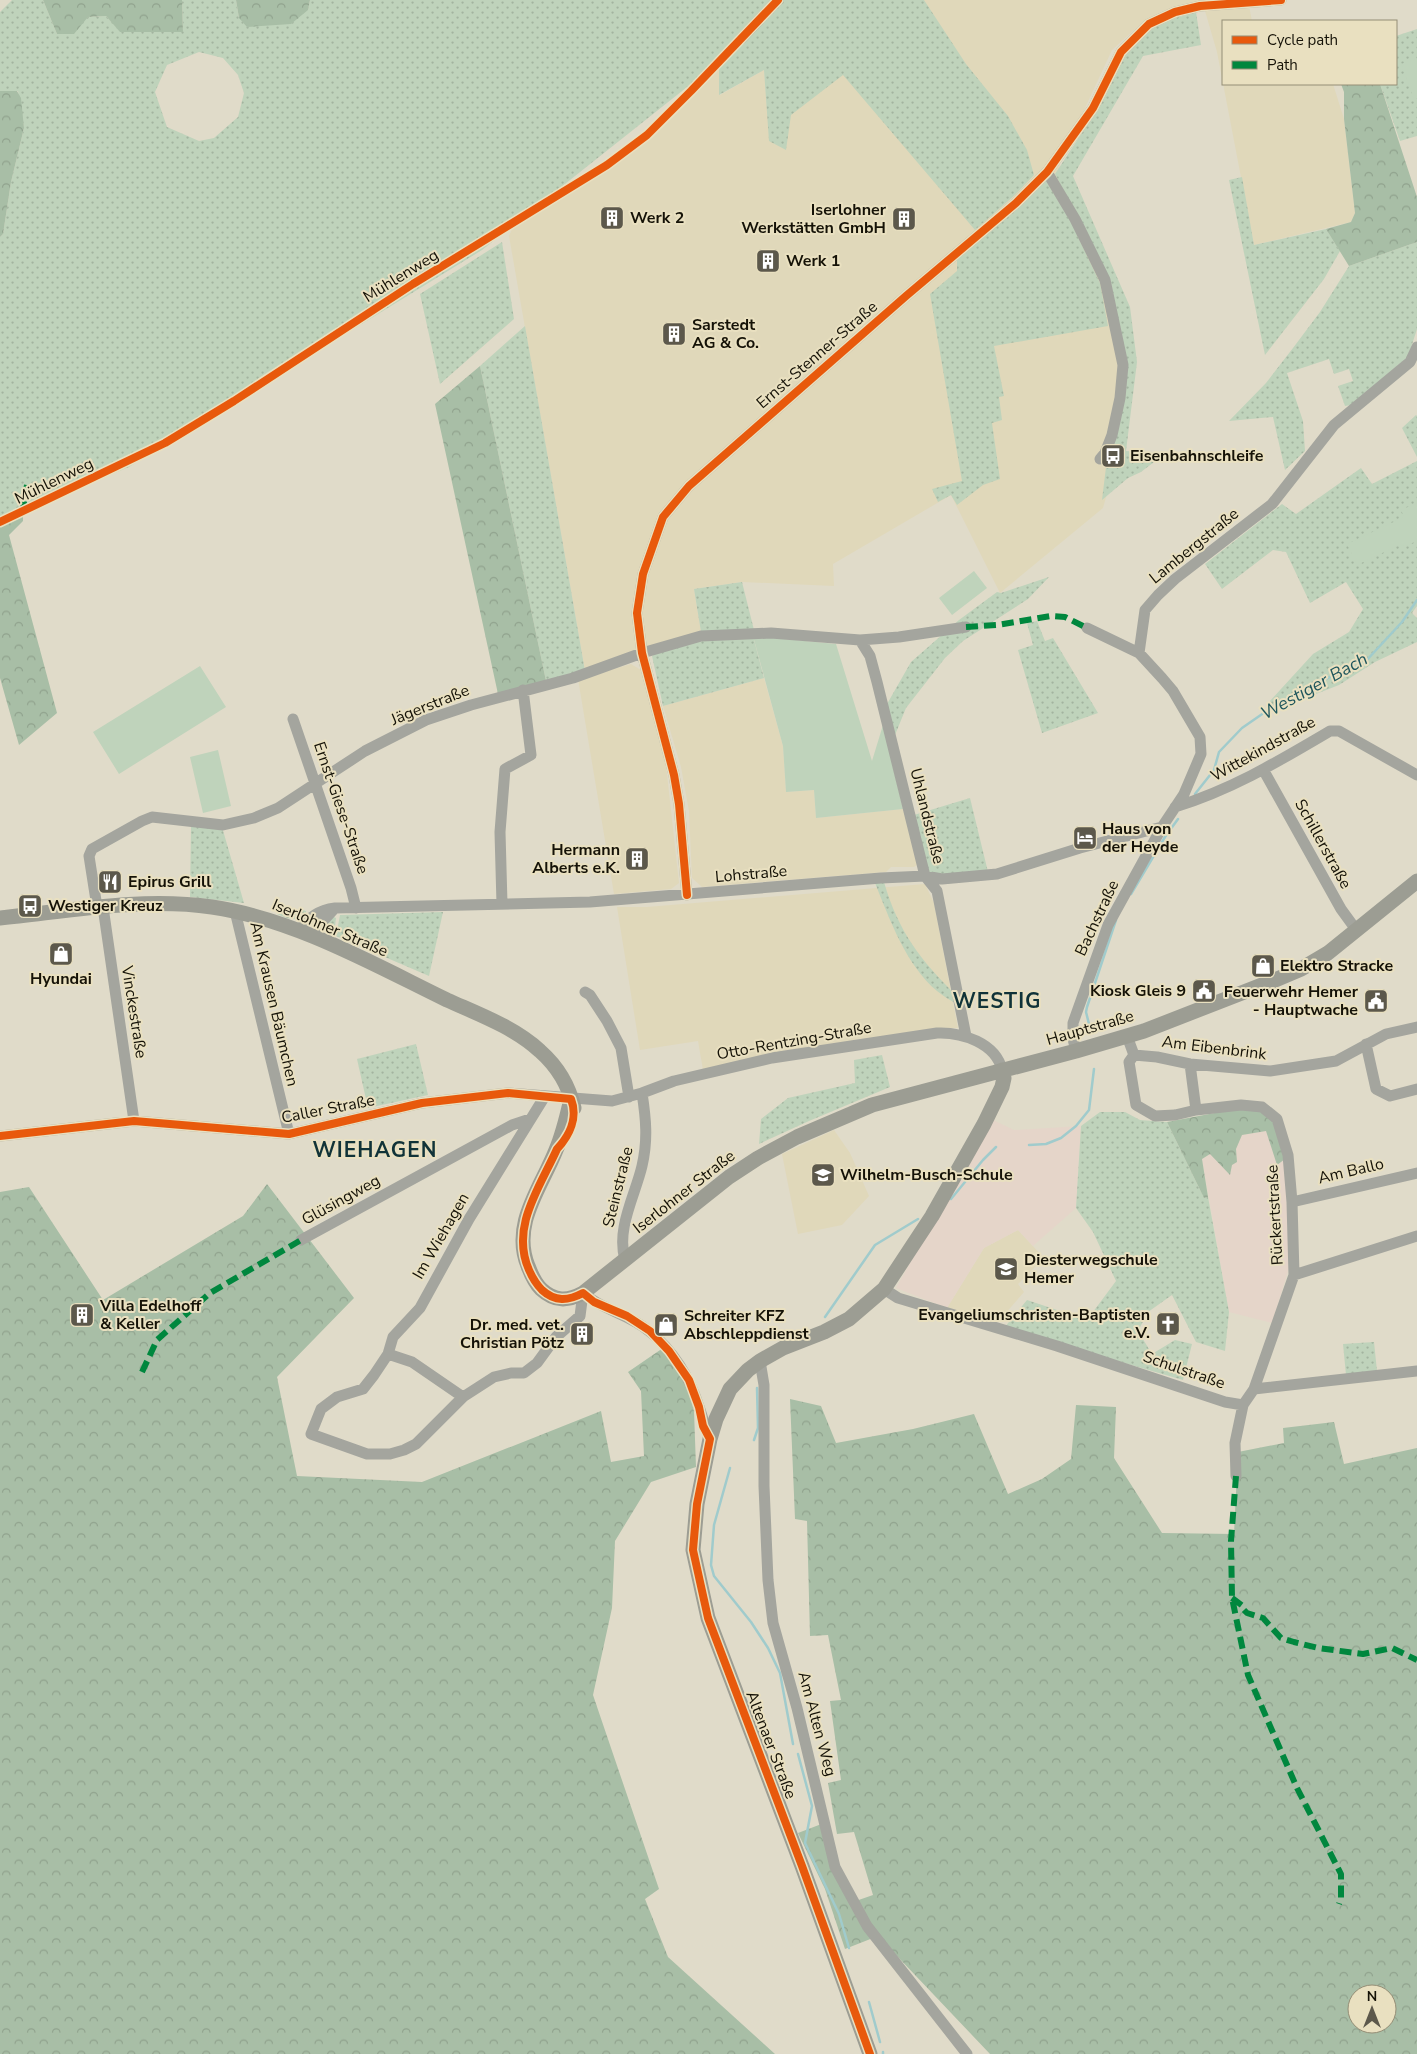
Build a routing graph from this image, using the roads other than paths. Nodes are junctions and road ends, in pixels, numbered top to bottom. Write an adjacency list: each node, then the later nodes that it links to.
1 (778, 0): 3 (street)
2 (1281, 0): 4 (street, Ernst-Stenner-Straße)
3 (740, 39)
4 (1047, 172): 6 (street); 10 (street, Ernst-Stenner-Straße)
5 (1417, 347): 11 (street, Lambergstraße)
6 (1100, 459)
7 (966, 627): 9 (street, Jägerstraße)
8 (1086, 628): 11 (street)
9 (860, 640): 10 (street, Jägerstraße); 19 (street, Uhlandstraße)
10 (642, 653): 12 (street, Jägerstraße); 21 (street, Ernst-Stenner-Straße)
11 (1139, 653): 17 (street)
12 (523, 690): 16 (street, Jägerstraße); 22 (street)
13 (293, 718): 16 (street, Ernst-Giese-Straße)
14 (1264, 771): 15 (street, Wittekindstraße); 17 (street, Wittekindstraße); 29 (street, Schillerstraße)
15 (1417, 775)
16 (314, 783): 23 (street, Jägerstraße); 25 (street, Ernst-Giese-Straße)
17 (1175, 807): 18 (street, Bachstraße)
18 (1162, 827): 19 (street, Lohstraße); 36 (street, Bachstraße)
19 (925, 876): 21 (street, Lohstraße); 33 (street, Uhlandstraße)
20 (1417, 881): 29 (main road, Hauptstraße)
21 (687, 895): 22 (street, Lohstraße)
22 (502, 904): 25 (street, Lohstraße)
23 (100, 907): 26 (main road, Iserlohner Straße); 27 (main road, Iserlohner Straße); 47 (street, Vinckestraße)
24 (335, 908): 25 (street, Lohstraße); 28 (street, Lohstraße); 30 (street)
25 (356, 908)
26 (235, 911): 28 (main road, Iserlohner Straße); 48 (street, Am Krausen Bäumchen)
27 (0, 918)
28 (299, 931): 30 (main road, Iserlohner Straße)
29 (1356, 931): 34 (main road, Hauptstraße)
30 (315, 938): 44 (main road, Iserlohner Straße)
31 (585, 992): 43 (street)
32 (1417, 1027): 35 (street, Am Eibenbrink)
33 (966, 1036): 39 (street); 41 (street, Otto-Rentzing-Straße)
34 (1127, 1036): 36 (main road, Hauptstraße); 37 (street)
35 (1366, 1044): 38 (street, Am Eibenbrink); 40 (street)
36 (1076, 1051): 39 (main road, Hauptstraße)
37 (1134, 1056): 38 (street, Am Eibenbrink); 45 (street, Rückertstraße)
38 (1190, 1064): 45 (street)
39 (1002, 1070): 54 (main road, Iserlohner Straße); 56 (main road, Altenaer Straße)
40 (1417, 1089)
41 (642, 1093): 43 (street, Otto-Rentzing-Straße); 54 (street, Steinstraße)
42 (545, 1096): 44 (street, Caller Straße); 46 (street, Im Wiehagen); 48 (street, Caller Straße)
43 (629, 1097): 44 (street, Otto-Rentzing-Straße)
44 (571, 1099): 57 (main road, Iserlohner Straße)
45 (1196, 1110): 51 (street, Rückertstraße)
46 (530, 1119): 53 (street, Glüsingweg); 58 (street, Im Wiehagen)
47 (134, 1121): 48 (street, Caller Straße); 49 (street, Caller Straße)
48 (289, 1134)
49 (0, 1136)
50 (1417, 1173): 51 (street, Am Ballo)
51 (1292, 1202): 55 (street, Rückertstraße)
52 (1417, 1236): 55 (street)
53 (301, 1240)
54 (625, 1260): 57 (main road, Iserlohner Straße)
55 (1294, 1275): 61 (street, Rückertstraße)
56 (884, 1289): 59 (main road, Altenaer Straße); 63 (street, Schulstraße)
57 (583, 1293): 62 (street); 64 (street)
58 (388, 1354): 62 (street); 62 (street, Im Wiehagen)
59 (760, 1360): 64 (main road, Altenaer Straße); 67 (street, Am Alten Weg)
60 (1417, 1371): 61 (street)
61 (1254, 1389): 63 (street)
62 (463, 1397)
63 (1243, 1405): 65 (street)
64 (710, 1439): 66 (main road, Altenaer Straße)
65 (1236, 1476)
66 (870, 2054)
67 (967, 2054)

